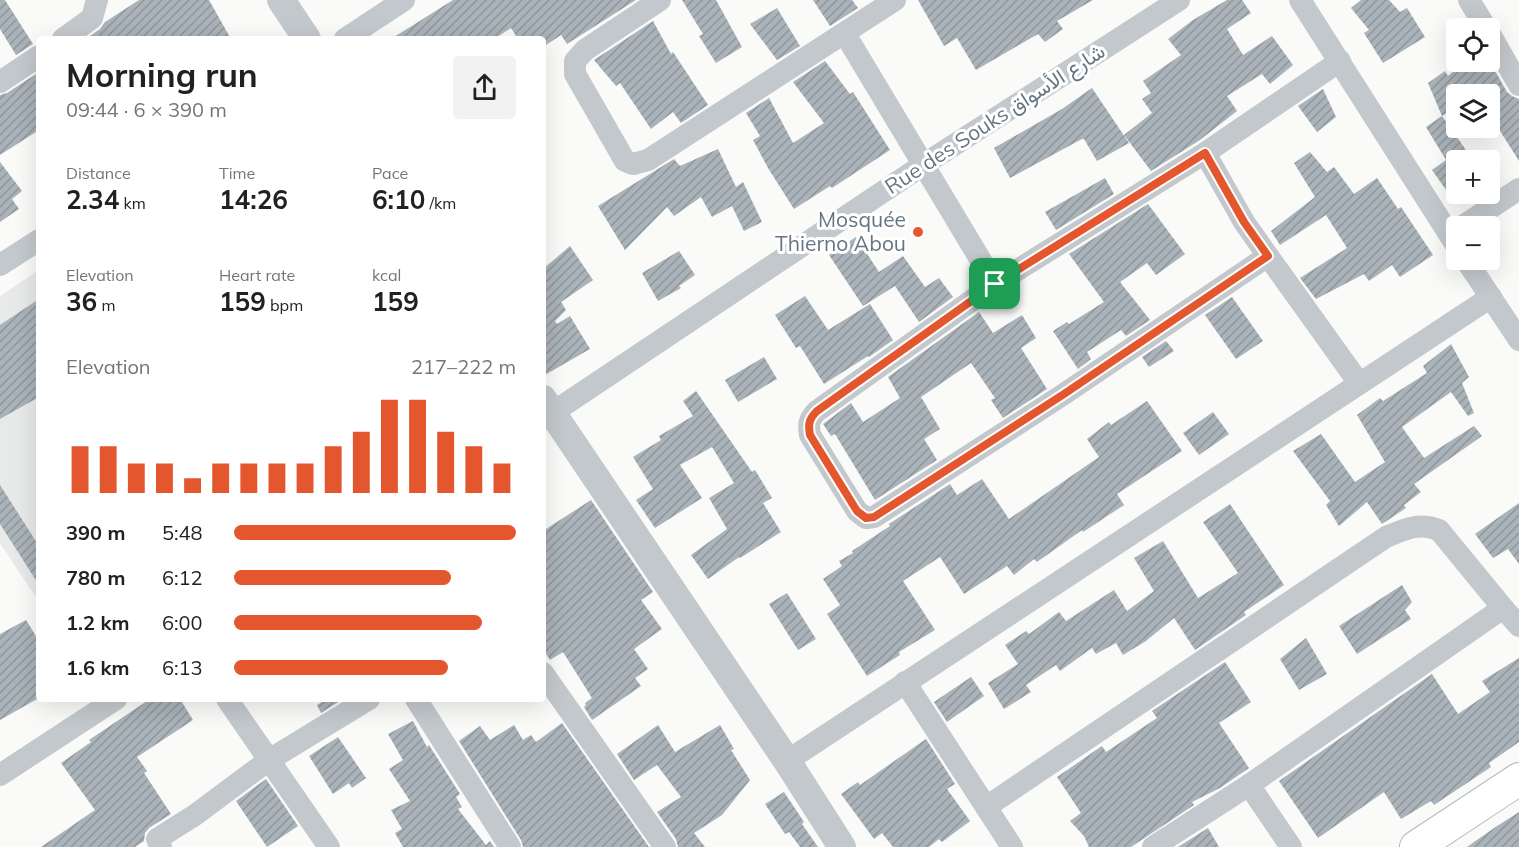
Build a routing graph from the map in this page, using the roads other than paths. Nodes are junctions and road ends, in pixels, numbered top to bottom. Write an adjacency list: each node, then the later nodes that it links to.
1 (98, 0): 11 (street)
2 (281, 0): 12 (street)
3 (404, 0): 13 (street)
4 (660, 0): 10 (street)
5 (895, 0): 10 (street)
6 (1179, 0): 20 (street, Rue des Souks شارع الأسواق)
7 (1300, 0): 16 (street)
8 (1470, 0): 9 (street)
9 (1480, 18)
10 (846, 34): 20 (street)
11 (67, 36)
12 (305, 36)
13 (350, 36)
14 (1500, 52): 18 (street)
15 (36, 58): 17 (street)
16 (1340, 61): 19 (street); 23 (street)
17 (0, 82)
18 (1519, 85)
19 (1205, 153): 25 (street); 28 (street)
20 (923, 165): 28 (street); 32 (street, Rue des Souks شارع الأسواق)
21 (1519, 189): 22 (street)
22 (1481, 216)
23 (1446, 219)
24 (36, 242): 26 (street)
25 (1268, 256): 28 (street); 31 (street)
26 (0, 265)
27 (1473, 270): 29 (street)
28 (995, 284)
29 (1491, 297): 30 (street); 31 (street)
30 (1519, 340)
31 (1359, 383): 36 (street)
32 (546, 410): 42 (street)
33 (1503, 608): 34 (street); 45 (street); 46 (street)
34 (1519, 626)
35 (546, 677): 50 (street)
36 (905, 682): 42 (street); 46 (street)
37 (111, 702): 43 (street)
38 (228, 702): 41 (street)
39 (364, 702): 41 (street)
40 (418, 702): 49 (street)
41 (269, 760): 47 (street); 48 (street)
42 (787, 761): 51 (street)
43 (0, 775)
44 (1519, 779): 55 (main road)
45 (1249, 785): 53 (street); 54 (street)
46 (986, 807): 52 (street)
47 (155, 844)
48 (329, 847)
49 (510, 847)
50 (665, 847)
51 (842, 847)
52 (1012, 847)
53 (1153, 847)
54 (1291, 847)
55 (1416, 847)

